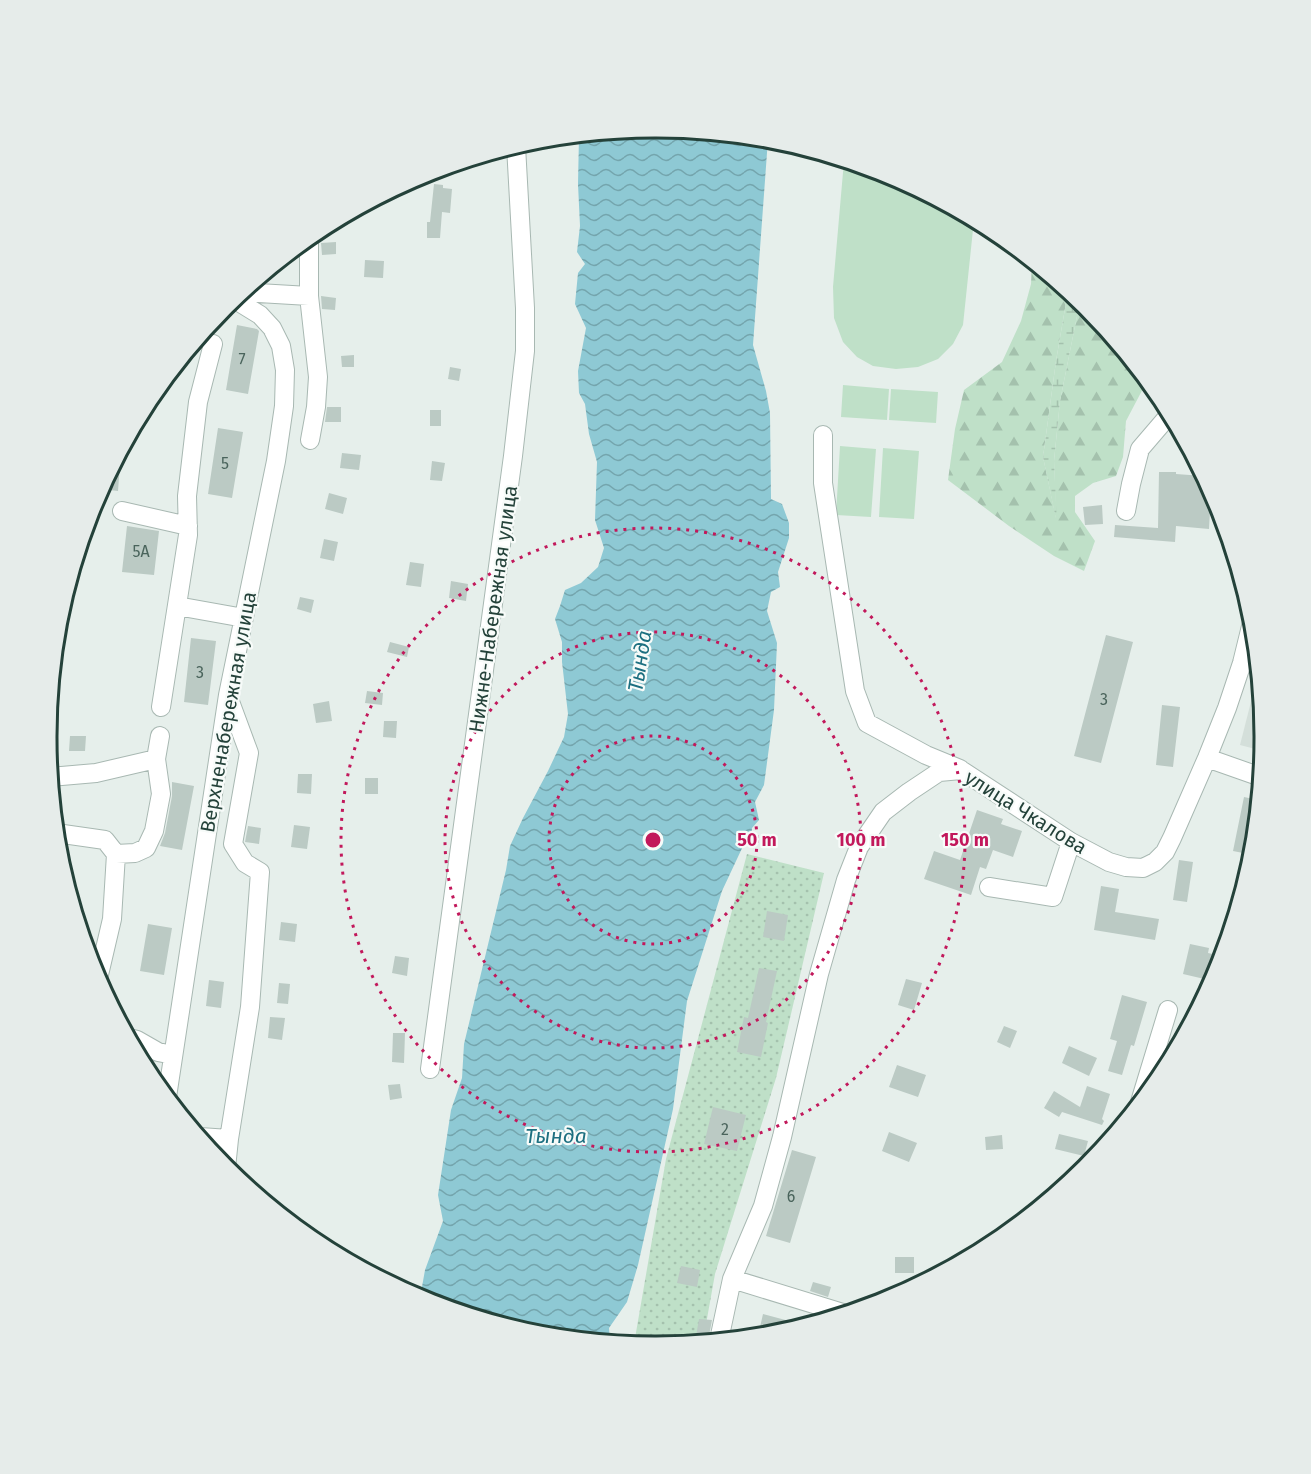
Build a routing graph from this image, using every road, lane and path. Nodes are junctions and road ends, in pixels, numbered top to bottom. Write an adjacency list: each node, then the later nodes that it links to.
1 (517, 155): 32 (street, Нижне-Набережная улица)
2 (309, 249): 4 (street)
3 (255, 293): 4 (street)
4 (309, 296): 9 (street)
5 (243, 304): 14 (street, Верхненабережная улица)
6 (213, 344): 12 (street)
7 (1164, 421): 11 (street)
8 (823, 435): 21 (street)
9 (310, 440)
10 (122, 511): 12 (street)
11 (1126, 511)
12 (188, 526): 13 (street)
13 (177, 606): 14 (street); 17 (street)
14 (244, 618): 16 (street, Верхненабережная улица)
15 (1246, 645): 19 (street, улица Чкалова)
16 (228, 695): 31 (street, Верхненабережная улица); 36 (street)
17 (161, 707)
18 (160, 736): 20 (street)
19 (1207, 758): 22 (street); 25 (street, улица Чкалова)
20 (156, 759): 23 (street); 26 (street)
21 (962, 770): 25 (street, улица Чкалова); 38 (street, улица Чкалова)
22 (1253, 774)
23 (58, 776)
24 (65, 834): 26 (street)
25 (1071, 842): 27 (street)
26 (116, 854): 28 (street)
27 (989, 887)
28 (102, 963)
29 (1168, 1010): 33 (street)
30 (141, 1042): 31 (street)
31 (173, 1055): 34 (street, Верхненабережная улица)
32 (430, 1069)
33 (1147, 1077)
34 (169, 1085)
35 (211, 1138): 36 (street)
36 (229, 1139): 37 (street)
37 (227, 1155)
38 (732, 1279): 39 (street); 40 (street, улица Чкалова)
39 (830, 1309)
40 (721, 1331)

